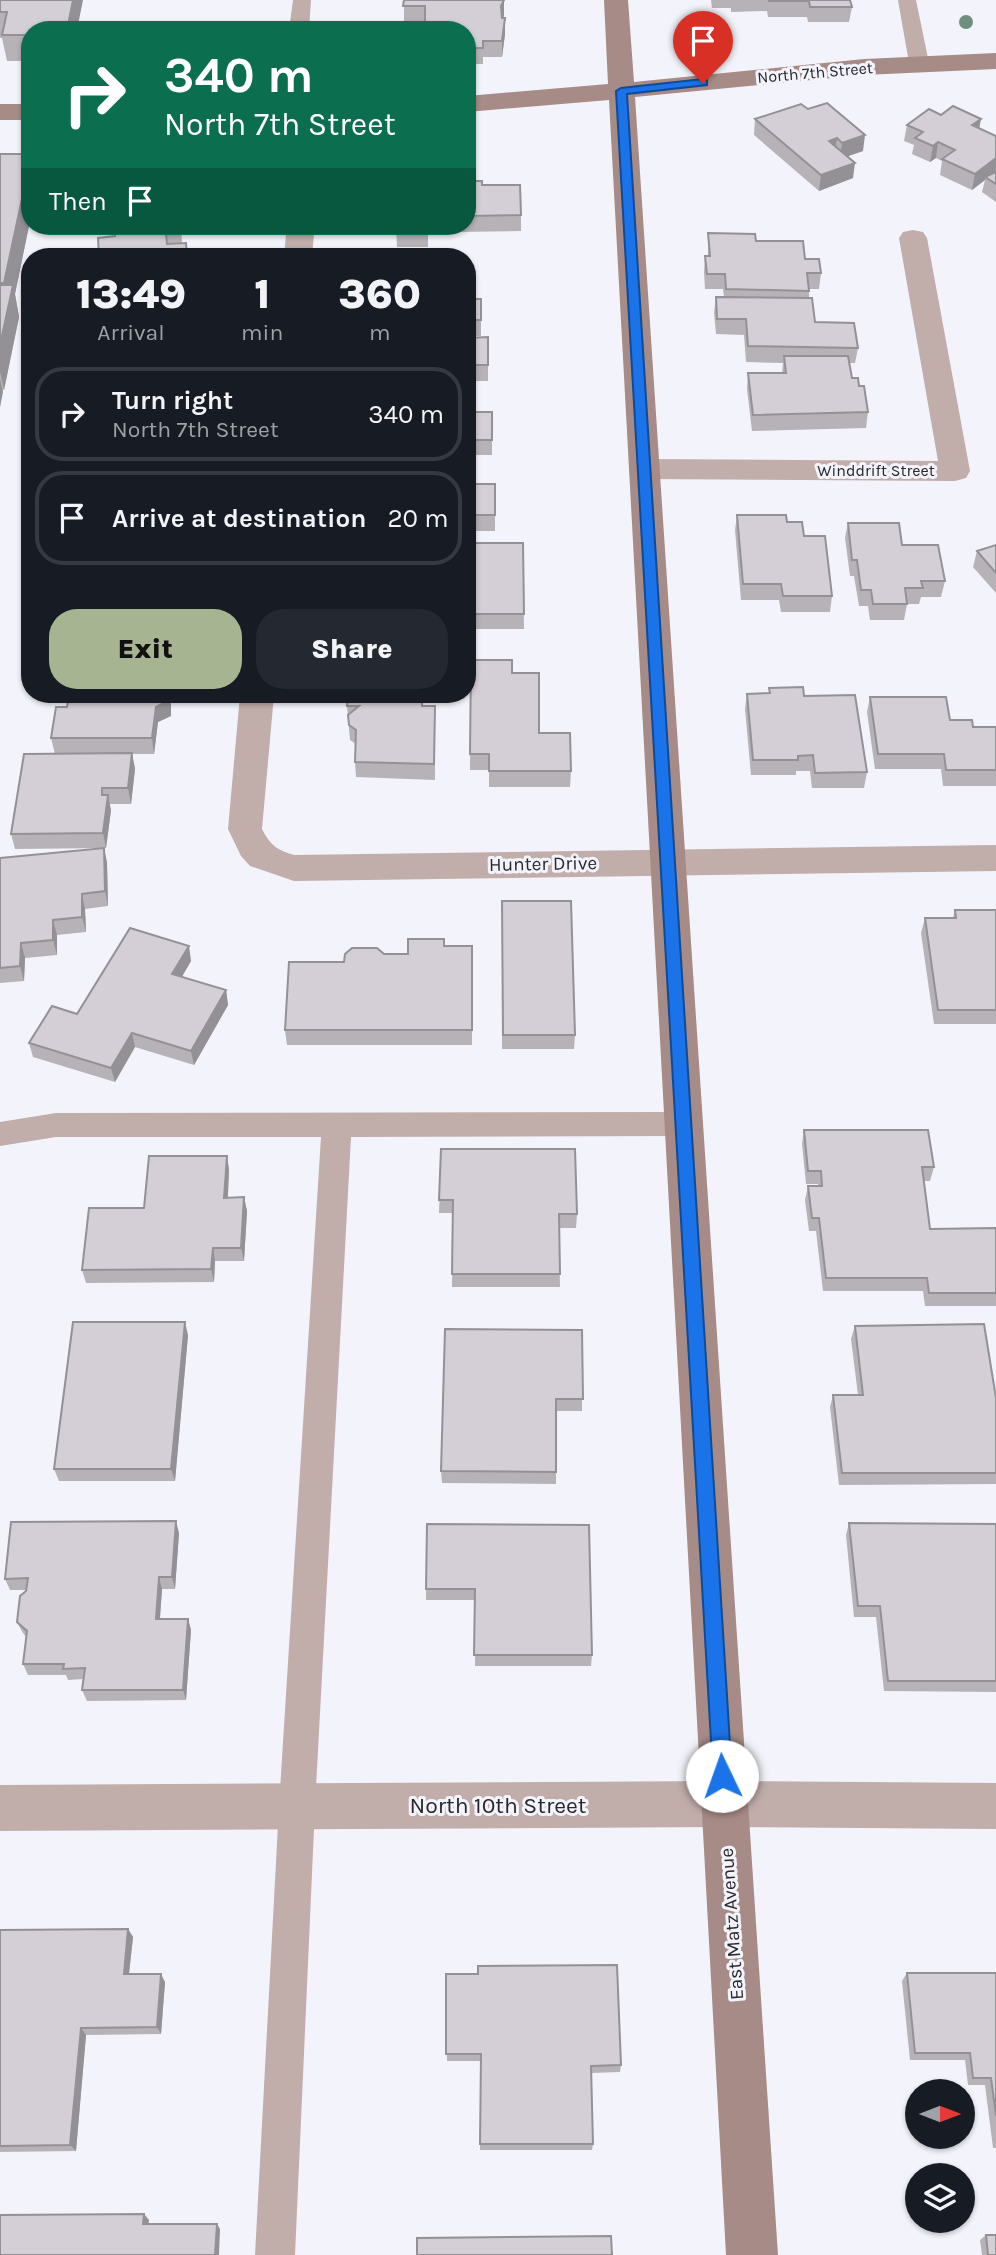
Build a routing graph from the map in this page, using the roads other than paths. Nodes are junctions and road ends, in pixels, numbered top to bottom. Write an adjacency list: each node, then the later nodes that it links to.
1 (302, 0): 4 (lane)
2 (615, 0): 7 (street, East Matz Avenue)
3 (906, 0): 6 (lane)
4 (300, 21)
5 (996, 61): 6 (street, North 7th Street)
6 (919, 63): 7 (street, North 7th Street)
7 (621, 91): 8 (street, North 7th Street); 12 (street, East Matz Avenue)
8 (476, 103)
9 (21, 111): 10 (street)
10 (0, 112)
11 (913, 238): 12 (street, Winddrift Street)
12 (644, 469): 15 (street, East Matz Avenue)
13 (256, 703): 15 (street, Hunter Drive)
14 (996, 858): 15 (street, Hunter Drive)
15 (666, 861): 16 (street, East Matz Avenue)
16 (682, 1124): 17 (lane); 19 (street, East Matz Avenue)
17 (337, 1125): 18 (lane); 20 (lane)
18 (0, 1134)
19 (724, 1804): 20 (street, North 10th Street); 21 (street, North 10th Street); 24 (street, East Matz Avenue)
20 (298, 1806): 22 (street, North 10th Street); 23 (lane)
21 (996, 1806)
22 (0, 1808)
23 (275, 2255)
24 (752, 2255)

